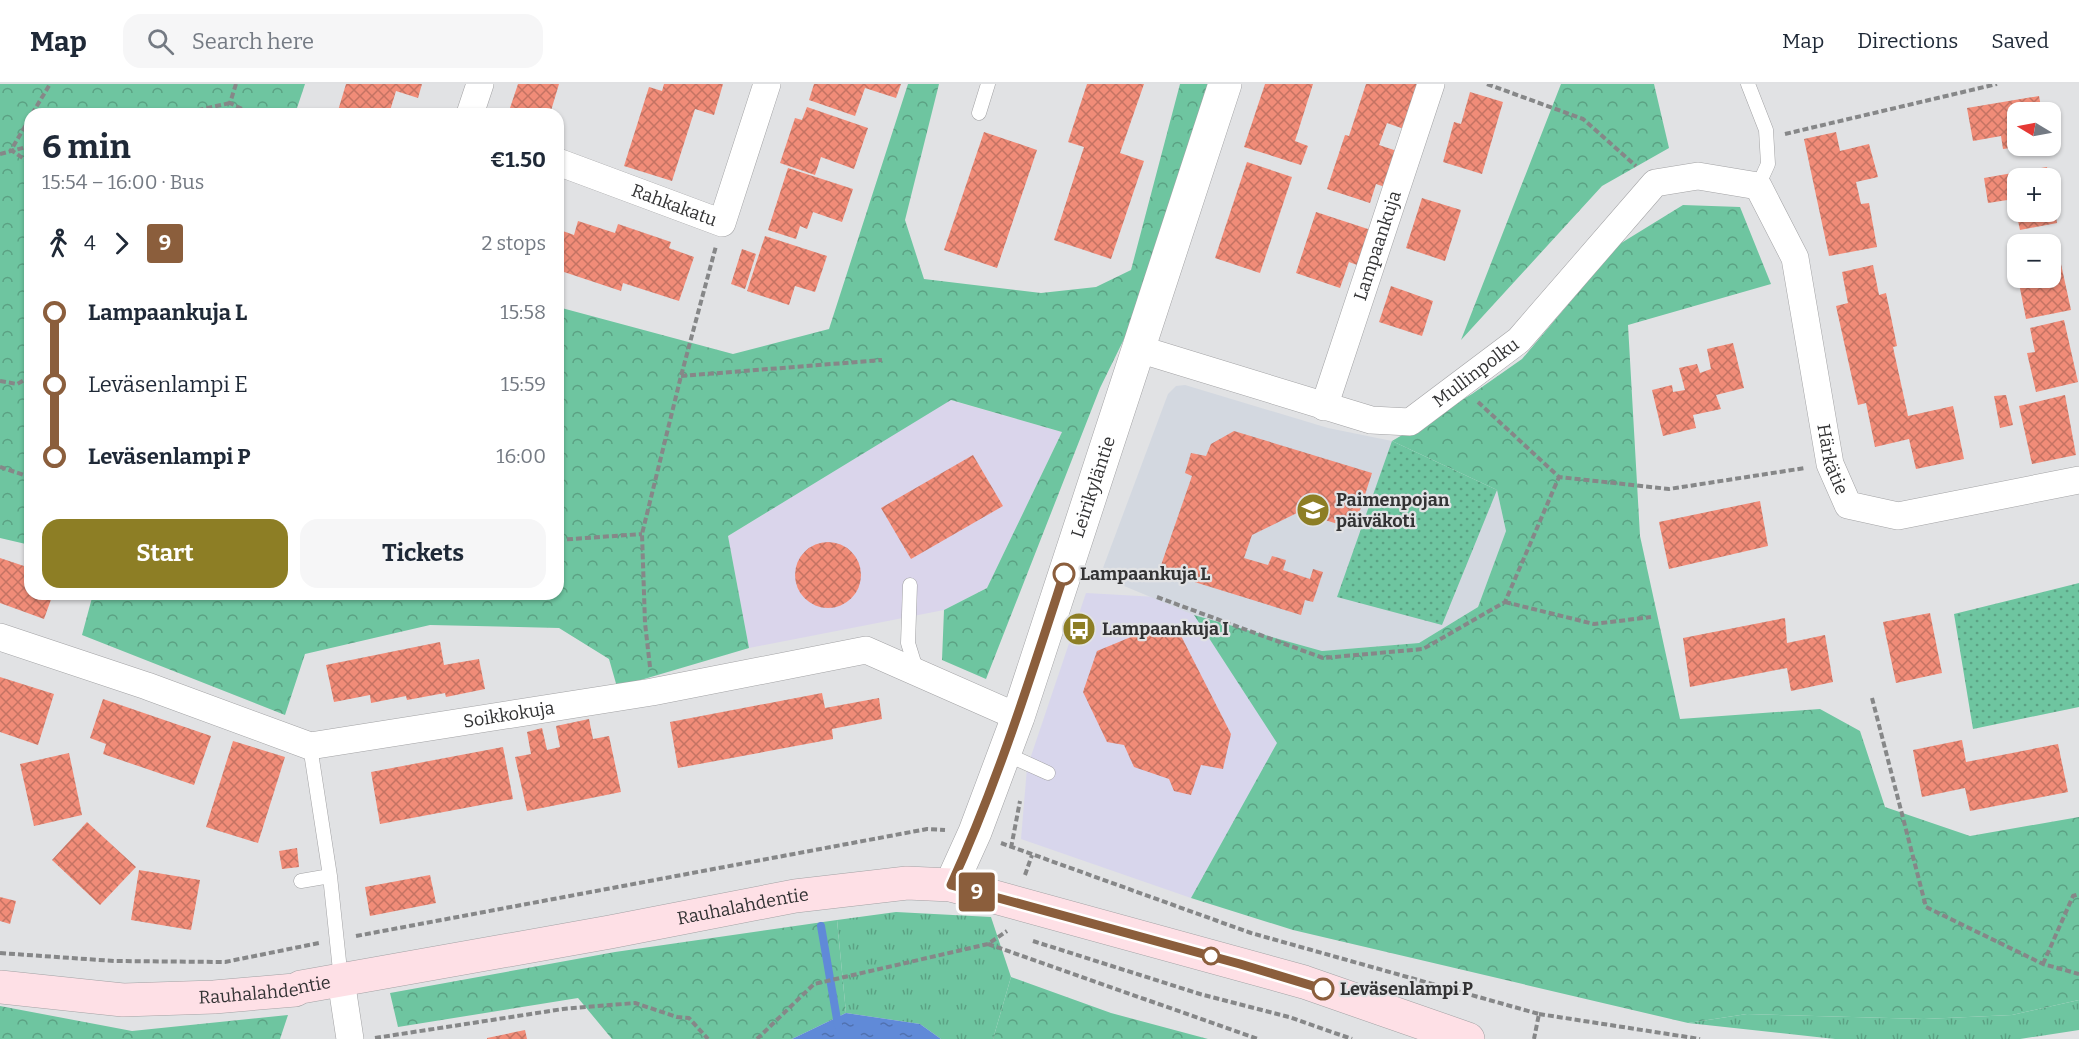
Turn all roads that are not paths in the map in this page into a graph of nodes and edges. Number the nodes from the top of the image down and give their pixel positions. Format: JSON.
{"nodes":[{"id":1,"x":480,"y":84,"type":"edge"},
{"id":2,"x":767,"y":84,"type":"edge"},
{"id":3,"x":988,"y":84,"type":"edge"},
{"id":4,"x":1225,"y":84,"type":"edge"},
{"id":5,"x":1431,"y":84,"type":"edge"},
{"id":6,"x":1748,"y":84,"type":"edge"},
{"id":7,"x":472,"y":108,"type":"edge"},
{"id":8,"x":979,"y":113,"type":"dead end"},
{"id":9,"x":564,"y":164,"type":"edge"},
{"id":10,"x":1758,"y":186,"type":"junction"},
{"id":11,"x":1139,"y":349,"type":"junction"},
{"id":12,"x":1324,"y":407,"type":"junction"},
{"id":13,"x":2079,"y":480,"type":"edge"},
{"id":14,"x":910,"y":585,"type":"dead end"},
{"id":15,"x":0,"y":637,"type":"edge"},
{"id":16,"x":917,"y":672,"type":"junction"},
{"id":17,"x":1018,"y":717,"type":"junction"},
{"id":18,"x":310,"y":746,"type":"junction"},
{"id":19,"x":1004,"y":753,"type":"junction"},
{"id":20,"x":1048,"y":773,"type":"dead end"},
{"id":21,"x":330,"y":876,"type":"junction"},
{"id":22,"x":302,"y":881,"type":"dead end"},
{"id":23,"x":951,"y":885,"type":"junction"},
{"id":24,"x":341,"y":980,"type":"junction"},
{"id":25,"x":0,"y":987,"type":"edge"},
{"id":26,"x":350,"y":1039,"type":"edge"},
{"id":27,"x":1468,"y":1039,"type":"edge"}],
"edges":[{"from":1,"to":7,"type":"street"},
{"from":2,"to":9,"type":"street","name":"Rahkakatu"},
{"from":3,"to":8,"type":"lane"},
{"from":4,"to":11,"type":"street","name":"Leirikyläntie"},
{"from":5,"to":12,"type":"street","name":"Lampaankuja"},
{"from":6,"to":10,"type":"lane"},
{"from":10,"to":12,"type":"street","name":"Mullinpolku"},
{"from":10,"to":13,"type":"street","name":"Härkätie"},
{"from":11,"to":12,"type":"street","name":"Mullinpolku"},
{"from":11,"to":17,"type":"street","name":"Leirikyläntie"},
{"from":14,"to":16,"type":"lane"},
{"from":15,"to":18,"type":"street","name":"Soikkokuja"},
{"from":16,"to":17,"type":"street","name":"Soikkokuja"},
{"from":16,"to":18,"type":"street","name":"Soikkokuja"},
{"from":17,"to":19,"type":"street","name":"Leirikyläntie"},
{"from":18,"to":21,"type":"lane"},
{"from":19,"to":20,"type":"lane"},
{"from":19,"to":23,"type":"street","name":"Leirikyläntie"},
{"from":21,"to":22,"type":"lane"},
{"from":21,"to":24,"type":"lane"},
{"from":23,"to":24,"type":"main road","name":"Rauhalahdentie"},
{"from":23,"to":27,"type":"main road","name":"Rauhalahdentie"},
{"from":24,"to":25,"type":"main road","name":"Rauhalahdentie"},
{"from":24,"to":26,"type":"street"}]}
